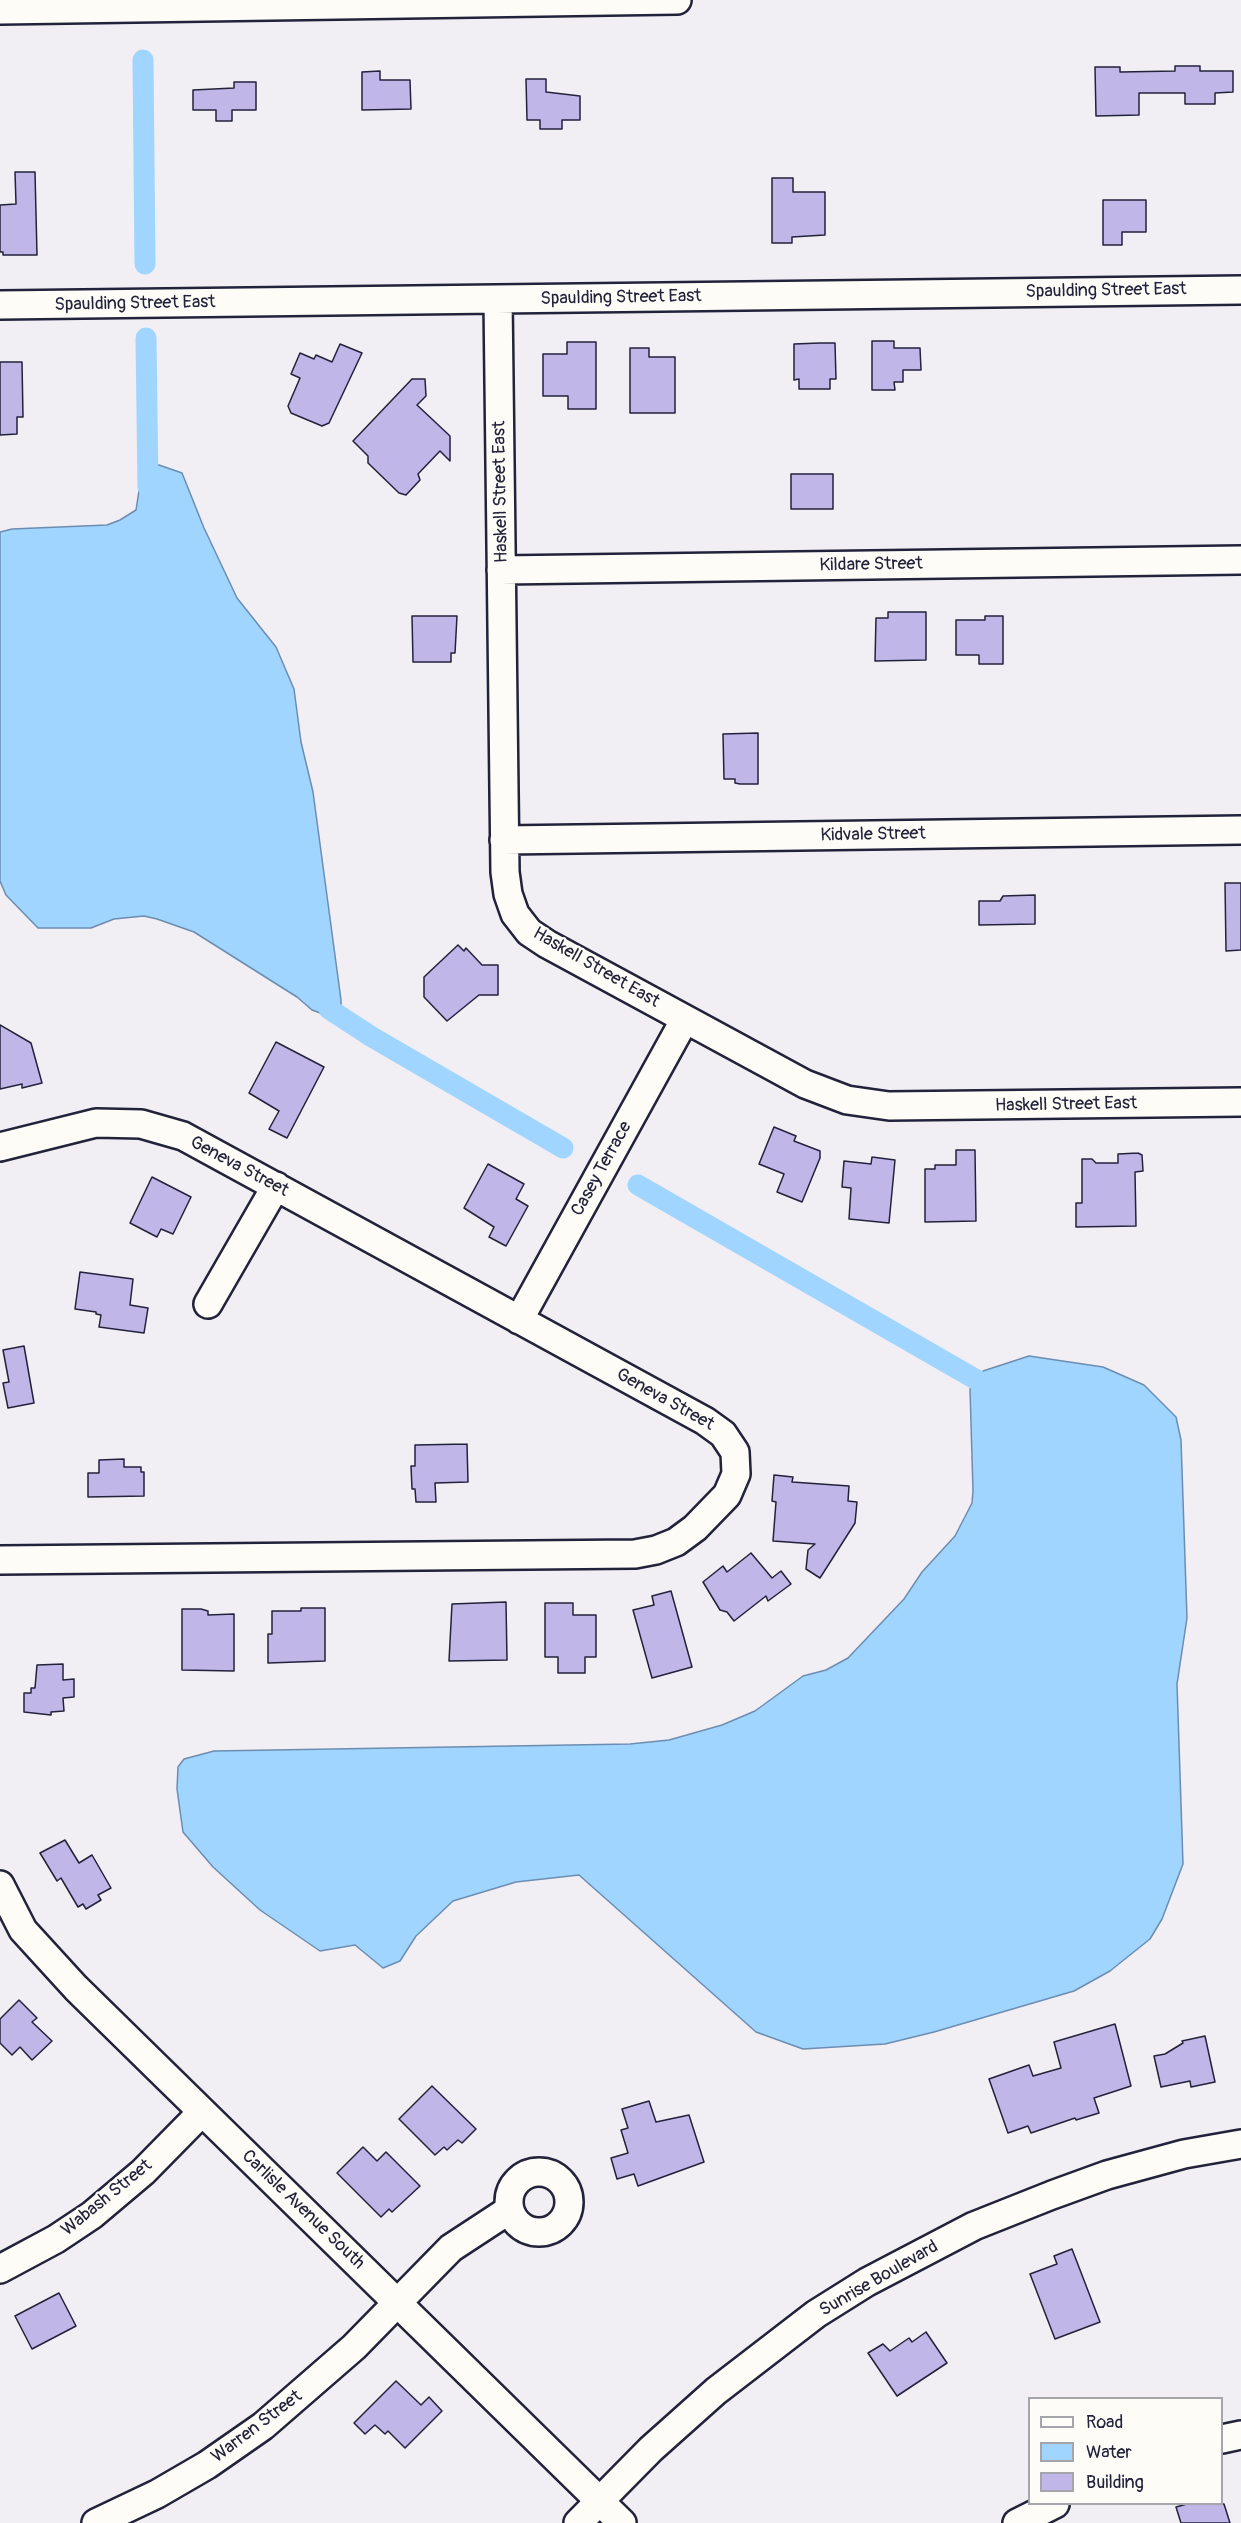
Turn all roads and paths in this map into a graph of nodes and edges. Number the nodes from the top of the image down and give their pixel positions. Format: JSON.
{"nodes":[{"id":1,"x":677,"y":0,"type":"edge"},
{"id":2,"x":0,"y":10,"type":"edge"},
{"id":3,"x":1241,"y":290,"type":"edge"},
{"id":4,"x":498,"y":299,"type":"junction"},
{"id":5,"x":0,"y":305,"type":"edge"},
{"id":6,"x":1241,"y":560,"type":"edge"},
{"id":7,"x":501,"y":570,"type":"junction"},
{"id":8,"x":1241,"y":830,"type":"edge"},
{"id":9,"x":504,"y":840,"type":"junction"},
{"id":10,"x":685,"y":1019,"type":"junction"},
{"id":11,"x":1241,"y":1102,"type":"edge"},
{"id":12,"x":0,"y":1147,"type":"edge"},
{"id":13,"x":276,"y":1186,"type":"junction"},
{"id":14,"x":208,"y":1304,"type":"dead end"},
{"id":15,"x":519,"y":1320,"type":"junction"},
{"id":16,"x":0,"y":1560,"type":"edge"},
{"id":17,"x":0,"y":1885,"type":"edge"},
{"id":18,"x":202,"y":2112,"type":"junction"},
{"id":19,"x":1241,"y":2144,"type":"edge"},
{"id":20,"x":509,"y":2210,"type":"dead end"},
{"id":21,"x":0,"y":2269,"type":"edge"},
{"id":22,"x":397,"y":2302,"type":"junction"},
{"id":23,"x":1241,"y":2435,"type":"edge"},
{"id":24,"x":1223,"y":2439,"type":"edge"},
{"id":25,"x":599,"y":2501,"type":"junction"},
{"id":26,"x":1053,"y":2505,"type":"edge"},
{"id":27,"x":96,"y":2523,"type":"edge"},
{"id":28,"x":578,"y":2523,"type":"edge"},
{"id":29,"x":622,"y":2523,"type":"edge"},
{"id":30,"x":1017,"y":2523,"type":"edge"}],
"edges":[{"from":1,"to":2,"type":"street"},
{"from":3,"to":4,"type":"street","name":"Spaulding Street East"},
{"from":4,"to":5,"type":"street","name":"Spaulding Street East"},
{"from":4,"to":7,"type":"street","name":"Haskell Street East"},
{"from":6,"to":7,"type":"street","name":"Kildare Street"},
{"from":7,"to":9,"type":"street","name":"Haskell Street East"},
{"from":8,"to":9,"type":"street","name":"Kidvale Street"},
{"from":9,"to":10,"type":"street","name":"Haskell Street East"},
{"from":10,"to":11,"type":"street","name":"Haskell Street East"},
{"from":10,"to":15,"type":"street","name":"Casey Terrace"},
{"from":12,"to":13,"type":"street","name":"Geneva Street"},
{"from":13,"to":14,"type":"street"},
{"from":13,"to":15,"type":"street","name":"Geneva Street"},
{"from":15,"to":16,"type":"street","name":"Geneva Street"},
{"from":17,"to":18,"type":"street","name":"Carlisle Avenue South"},
{"from":18,"to":21,"type":"street","name":"Wabash Street"},
{"from":18,"to":22,"type":"street","name":"Carlisle Avenue South"},
{"from":19,"to":25,"type":"street","name":"Sunrise Boulevard"},
{"from":20,"to":22,"type":"street","name":"Warren Street"},
{"from":22,"to":25,"type":"street","name":"Carlisle Avenue South"},
{"from":22,"to":27,"type":"street","name":"Warren Street"},
{"from":23,"to":24,"type":"street"},
{"from":25,"to":28,"type":"street","name":"Sunrise Boulevard"},
{"from":25,"to":29,"type":"street","name":"Carlisle Avenue South"},
{"from":26,"to":30,"type":"street"}]}
